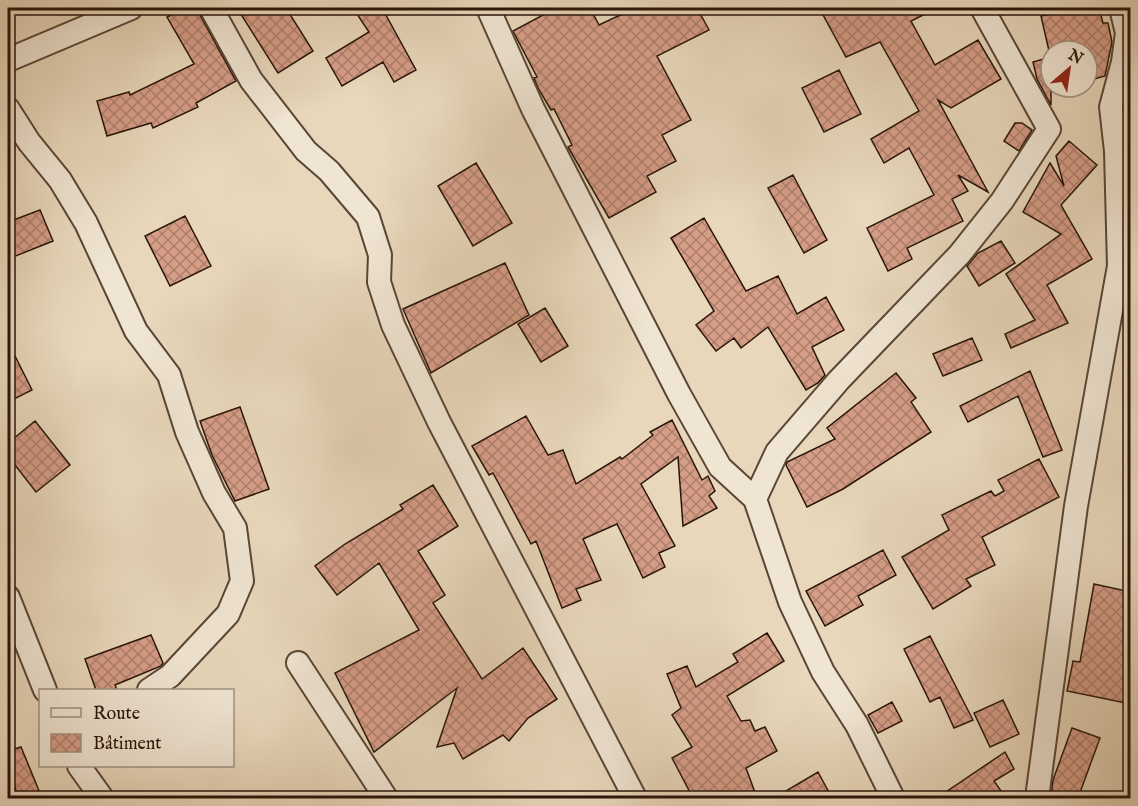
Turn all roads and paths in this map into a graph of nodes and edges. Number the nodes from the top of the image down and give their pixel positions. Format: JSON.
{"nodes":[{"id":1,"x":131,"y":8,"type":"edge"},
{"id":2,"x":211,"y":8,"type":"edge"},
{"id":3,"x":488,"y":8,"type":"edge"},
{"id":4,"x":982,"y":8,"type":"edge"},
{"id":5,"x":1120,"y":8,"type":"edge"},
{"id":6,"x":8,"y":60,"type":"edge"},
{"id":7,"x":8,"y":109,"type":"edge"},
{"id":8,"x":755,"y":499,"type":"junction"},
{"id":9,"x":8,"y":597,"type":"edge"},
{"id":10,"x":298,"y":663,"type":"dead end"},
{"id":11,"x":45,"y":689,"type":"edge"},
{"id":12,"x":150,"y":689,"type":"edge"},
{"id":13,"x":80,"y":767,"type":"edge"},
{"id":14,"x":102,"y":798,"type":"edge"},
{"id":15,"x":387,"y":798,"type":"edge"},
{"id":16,"x":635,"y":798,"type":"edge"},
{"id":17,"x":893,"y":798,"type":"edge"},
{"id":18,"x":1037,"y":798,"type":"edge"}],
"edges":[{"from":1,"to":6,"type":"street"},
{"from":2,"to":16,"type":"street"},
{"from":3,"to":8,"type":"street"},
{"from":4,"to":8,"type":"street"},
{"from":5,"to":18,"type":"street"},
{"from":7,"to":12,"type":"street"},
{"from":8,"to":17,"type":"street"},
{"from":9,"to":11,"type":"street"},
{"from":10,"to":15,"type":"street"},
{"from":13,"to":14,"type":"street"}]}
